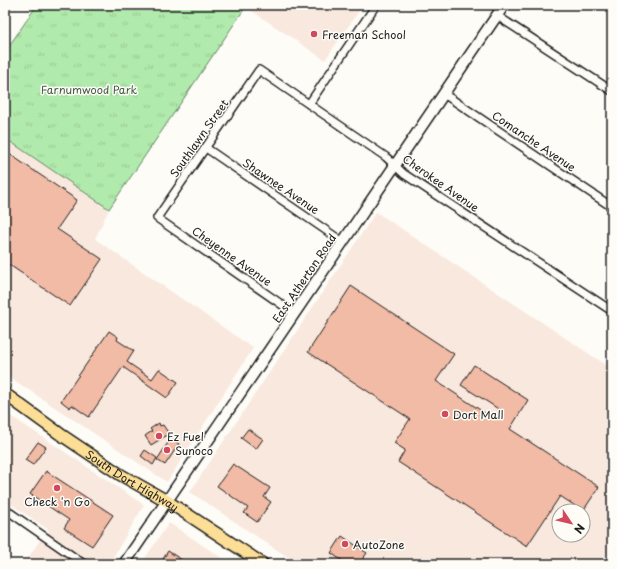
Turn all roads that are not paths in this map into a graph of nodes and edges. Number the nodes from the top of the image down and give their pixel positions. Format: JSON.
{"nodes":[{"id":1,"x":376,"y":5,"type":"edge"},
{"id":2,"x":504,"y":5,"type":"edge"},
{"id":3,"x":496,"y":15,"type":"junction"},
{"id":4,"x":259,"y":70,"type":"joint"},
{"id":5,"x":612,"y":91,"type":"edge"},
{"id":6,"x":444,"y":94,"type":"junction"},
{"id":7,"x":309,"y":104,"type":"junction"},
{"id":8,"x":206,"y":148,"type":"junction"},
{"id":9,"x":394,"y":165,"type":"junction"},
{"id":10,"x":612,"y":207,"type":"edge"},
{"id":11,"x":157,"y":218,"type":"joint"},
{"id":12,"x":343,"y":242,"type":"junction"},
{"id":13,"x":612,"y":311,"type":"edge"},
{"id":14,"x":294,"y":313,"type":"junction"},
{"id":15,"x":5,"y":394,"type":"edge"},
{"id":16,"x":166,"y":501,"type":"junction"},
{"id":17,"x":5,"y":509,"type":"edge"},
{"id":18,"x":84,"y":564,"type":"edge"},
{"id":19,"x":124,"y":564,"type":"edge"},
{"id":20,"x":263,"y":564,"type":"edge"}],
"edges":[{"from":1,"to":7,"type":"street"},
{"from":2,"to":3,"type":"street","name":"East Atherton Road"},
{"from":3,"to":5,"type":"street"},
{"from":3,"to":6,"type":"street","name":"East Atherton Road"},
{"from":4,"to":7,"type":"street","name":"Cherokee Avenue"},
{"from":4,"to":8,"type":"street","name":"Southlawn Street"},
{"from":6,"to":9,"type":"street","name":"East Atherton Road"},
{"from":6,"to":10,"type":"street","name":"Comanche Avenue"},
{"from":7,"to":9,"type":"street","name":"Cherokee Avenue"},
{"from":8,"to":11,"type":"street","name":"Southlawn Street"},
{"from":8,"to":12,"type":"street","name":"Shawnee Avenue"},
{"from":9,"to":12,"type":"street","name":"East Atherton Road"},
{"from":9,"to":13,"type":"street","name":"Cherokee Avenue"},
{"from":11,"to":14,"type":"street","name":"Cheyenne Avenue"},
{"from":12,"to":14,"type":"street","name":"East Atherton Road"},
{"from":14,"to":16,"type":"street","name":"East Atherton Road"},
{"from":15,"to":16,"type":"main road","name":"South Dort Highway"},
{"from":16,"to":19,"type":"street","name":"East Atherton Road"},
{"from":16,"to":20,"type":"main road","name":"South Dort Highway"},
{"from":17,"to":18,"type":"street"}]}
